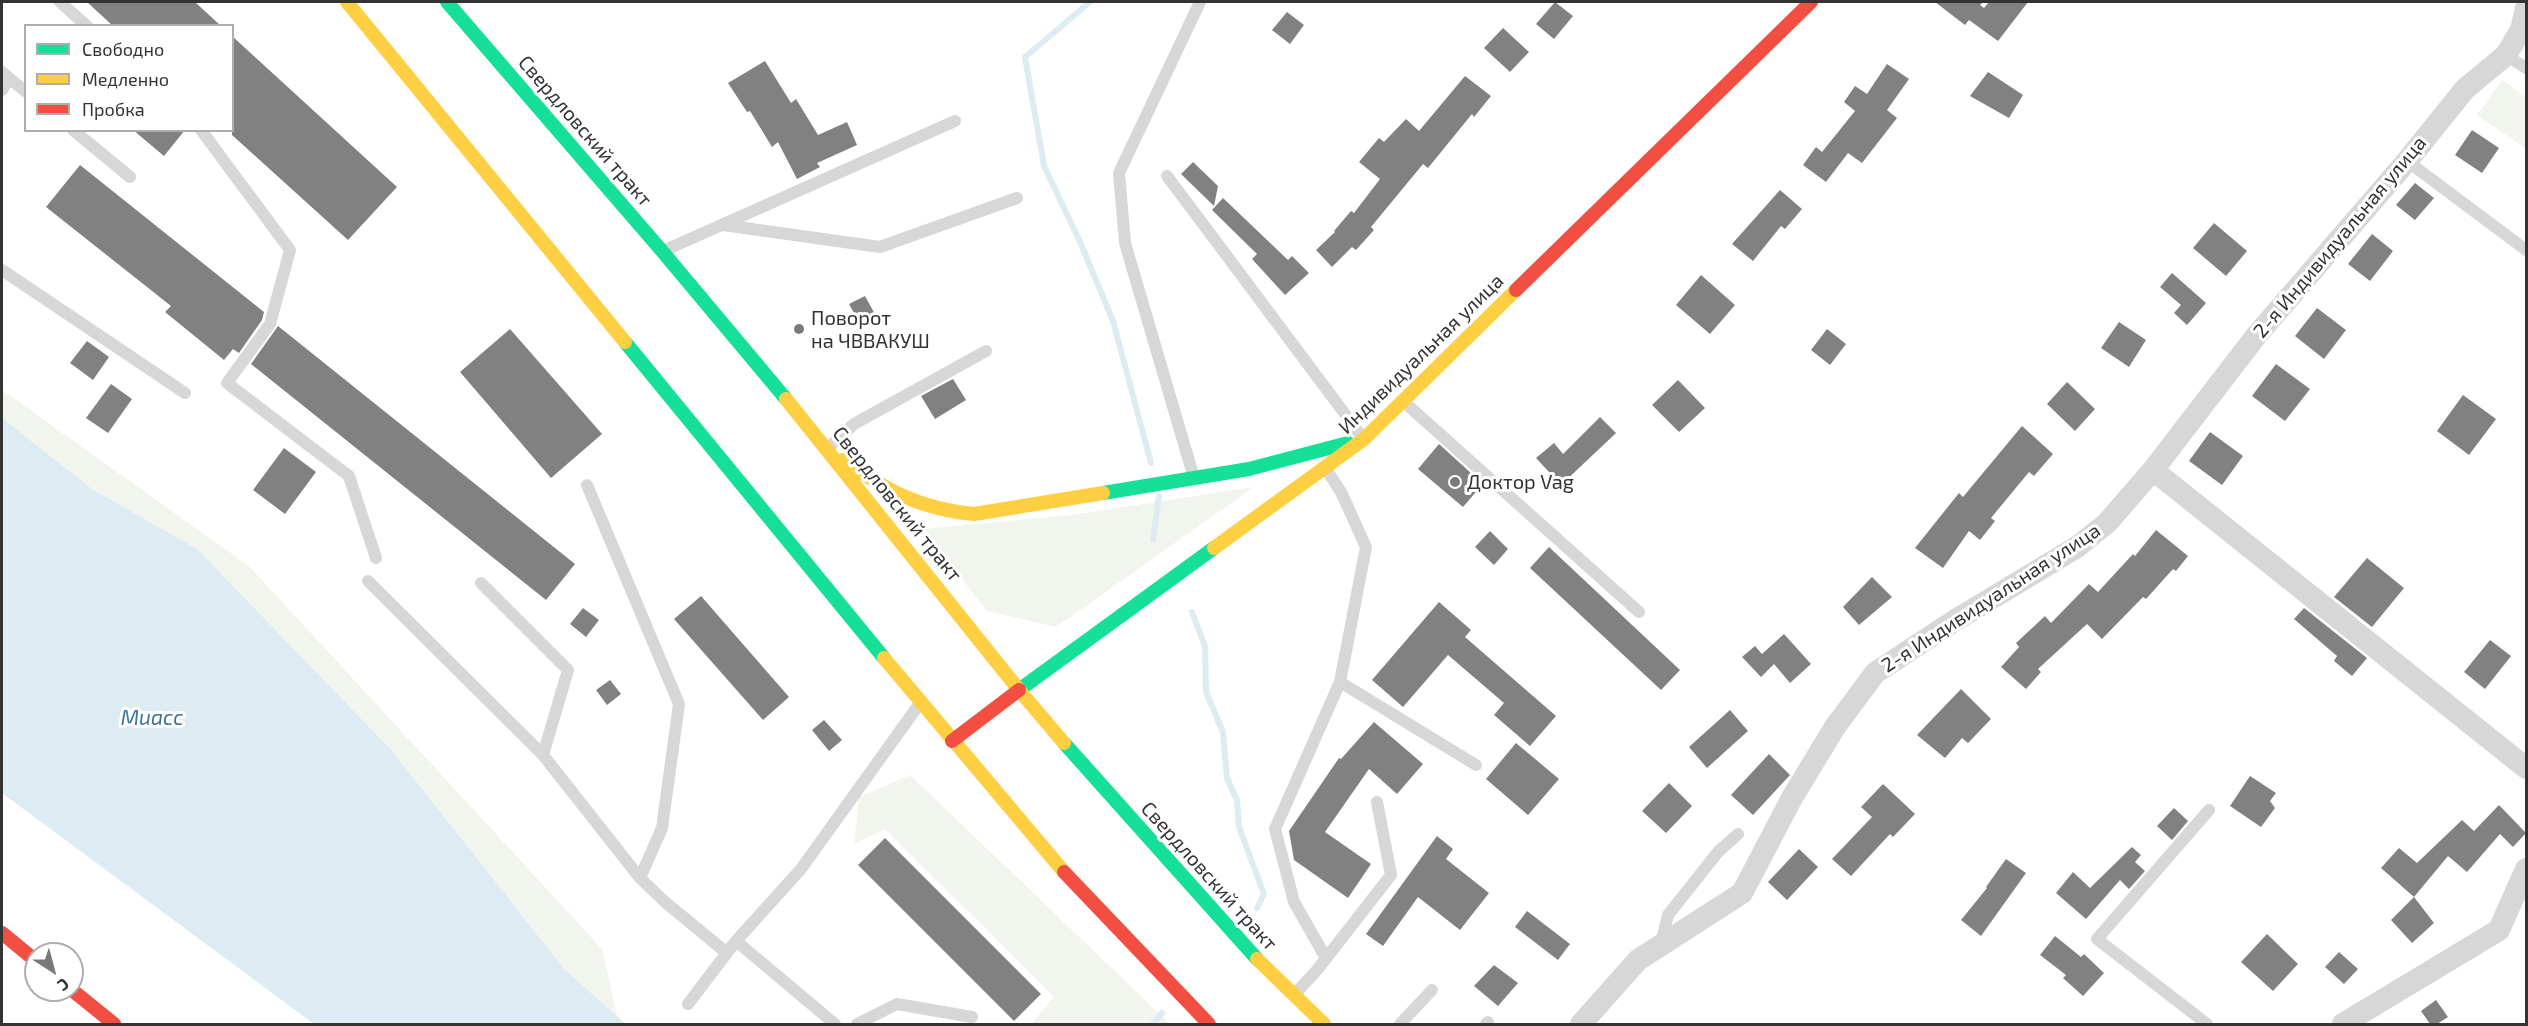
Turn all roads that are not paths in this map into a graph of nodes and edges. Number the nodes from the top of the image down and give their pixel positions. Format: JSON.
{"nodes":[{"id":1,"x":60,"y":2,"type":"edge"},
{"id":2,"x":346,"y":2,"type":"edge"},
{"id":3,"x":450,"y":2,"type":"edge"},
{"id":4,"x":1200,"y":2,"type":"edge"},
{"id":5,"x":1811,"y":2,"type":"edge"},
{"id":6,"x":2526,"y":8,"type":"edge"},
{"id":7,"x":85,"y":24,"type":"edge"},
{"id":8,"x":2506,"y":55,"type":"junction"},
{"id":9,"x":2526,"y":68,"type":"edge"},
{"id":10,"x":5,"y":75,"type":"edge"},
{"id":11,"x":2,"y":90,"type":"edge"},
{"id":12,"x":24,"y":90,"type":"edge"},
{"id":13,"x":955,"y":121,"type":"dead end"},
{"id":14,"x":75,"y":132,"type":"edge"},
{"id":15,"x":202,"y":132,"type":"edge"},
{"id":16,"x":2407,"y":161,"type":"junction"},
{"id":17,"x":1167,"y":176,"type":"dead end"},
{"id":18,"x":130,"y":177,"type":"dead end"},
{"id":19,"x":1017,"y":198,"type":"dead end"},
{"id":20,"x":721,"y":225,"type":"junction"},
{"id":21,"x":2526,"y":250,"type":"edge"},
{"id":22,"x":663,"y":251,"type":"junction"},
{"id":23,"x":2,"y":270,"type":"edge"},
{"id":24,"x":986,"y":351,"type":"dead end"},
{"id":25,"x":185,"y":393,"type":"dead end"},
{"id":26,"x":1403,"y":401,"type":"junction"},
{"id":27,"x":1364,"y":439,"type":"junction"},
{"id":28,"x":828,"y":449,"type":"junction"},
{"id":29,"x":1325,"y":468,"type":"junction"},
{"id":30,"x":2153,"y":470,"type":"junction"},
{"id":31,"x":1194,"y":479,"type":"junction"},
{"id":32,"x":587,"y":485,"type":"dead end"},
{"id":33,"x":376,"y":558,"type":"dead end"},
{"id":34,"x":368,"y":581,"type":"dead end"},
{"id":35,"x":481,"y":584,"type":"dead end"},
{"id":36,"x":1638,"y":612,"type":"dead end"},
{"id":37,"x":1340,"y":682,"type":"junction"},
{"id":38,"x":1019,"y":690,"type":"junction"},
{"id":39,"x":920,"y":702,"type":"junction"},
{"id":40,"x":952,"y":741,"type":"junction"},
{"id":41,"x":543,"y":755,"type":"junction"},
{"id":42,"x":1476,"y":765,"type":"dead end"},
{"id":43,"x":2526,"y":768,"type":"edge"},
{"id":44,"x":1377,"y":802,"type":"dead end"},
{"id":45,"x":2209,"y":810,"type":"dead end"},
{"id":46,"x":1738,"y":834,"type":"dead end"},
{"id":47,"x":2526,"y":869,"type":"edge"},
{"id":48,"x":640,"y":878,"type":"junction"},
{"id":49,"x":2,"y":933,"type":"edge"},
{"id":50,"x":736,"y":941,"type":"junction"},
{"id":51,"x":1661,"y":945,"type":"junction"},
{"id":52,"x":24,"y":951,"type":"edge"},
{"id":53,"x":727,"y":953,"type":"junction"},
{"id":54,"x":1326,"y":958,"type":"junction"},
{"id":55,"x":1432,"y":990,"type":"dead end"},
{"id":56,"x":1294,"y":995,"type":"junction"},
{"id":57,"x":84,"y":1000,"type":"edge"},
{"id":58,"x":688,"y":1005,"type":"dead end"},
{"id":59,"x":972,"y":1017,"type":"dead end"},
{"id":60,"x":114,"y":1024,"type":"edge"},
{"id":61,"x":835,"y":1024,"type":"edge"},
{"id":62,"x":857,"y":1024,"type":"edge"},
{"id":63,"x":1209,"y":1024,"type":"edge"},
{"id":64,"x":1324,"y":1024,"type":"edge"},
{"id":65,"x":1400,"y":1024,"type":"edge"},
{"id":66,"x":1581,"y":1024,"type":"edge"},
{"id":67,"x":2208,"y":1024,"type":"edge"},
{"id":68,"x":2343,"y":1024,"type":"edge"}],
"edges":[{"from":1,"to":7,"type":"lane"},
{"from":2,"to":39,"type":"main road"},
{"from":3,"to":22,"type":"main road","name":"Свердловский тракт"},
{"from":4,"to":31,"type":"lane"},
{"from":5,"to":26,"type":"main road","name":"Индивидуальная улица"},
{"from":6,"to":8,"type":"street","name":"2-я Индивидуальная улица"},
{"from":8,"to":9,"type":"lane"},
{"from":8,"to":16,"type":"street","name":"2-я Индивидуальная улица"},
{"from":10,"to":11,"type":"lane"},
{"from":10,"to":12,"type":"lane"},
{"from":13,"to":20,"type":"lane"},
{"from":14,"to":18,"type":"lane"},
{"from":15,"to":33,"type":"lane"},
{"from":16,"to":21,"type":"lane"},
{"from":16,"to":30,"type":"street","name":"2-я Индивидуальная улица"},
{"from":17,"to":27,"type":"lane"},
{"from":19,"to":20,"type":"lane"},
{"from":20,"to":22,"type":"lane"},
{"from":22,"to":28,"type":"main road","name":"Свердловский тракт"},
{"from":23,"to":25,"type":"lane"},
{"from":24,"to":28,"type":"lane"},
{"from":26,"to":27,"type":"main road","name":"Индивидуальная улица"},
{"from":26,"to":36,"type":"lane"},
{"from":27,"to":29,"type":"main road","name":"Индивидуальная улица"},
{"from":27,"to":31,"type":"main road"},
{"from":28,"to":31,"type":"main road"},
{"from":28,"to":38,"type":"main road","name":"Свердловский тракт"},
{"from":29,"to":37,"type":"lane"},
{"from":29,"to":38,"type":"main road","name":"Индивидуальная улица"},
{"from":30,"to":43,"type":"street"},
{"from":30,"to":51,"type":"street","name":"2-я Индивидуальная улица"},
{"from":32,"to":48,"type":"lane"},
{"from":34,"to":41,"type":"lane"},
{"from":35,"to":41,"type":"lane"},
{"from":37,"to":42,"type":"lane"},
{"from":37,"to":54,"type":"lane"},
{"from":38,"to":40,"type":"main road","name":"Индивидуальная улица"},
{"from":38,"to":56,"type":"main road","name":"Свердловский тракт"},
{"from":39,"to":40,"type":"main road"},
{"from":39,"to":50,"type":"lane"},
{"from":40,"to":63,"type":"main road"},
{"from":41,"to":48,"type":"lane"},
{"from":44,"to":54,"type":"lane"},
{"from":45,"to":67,"type":"lane"},
{"from":46,"to":51,"type":"lane"},
{"from":47,"to":68,"type":"street"},
{"from":48,"to":53,"type":"lane"},
{"from":49,"to":52,"type":"main road"},
{"from":50,"to":53,"type":"lane"},
{"from":50,"to":61,"type":"lane"},
{"from":51,"to":66,"type":"street","name":"2-я Индивидуальная улица"},
{"from":53,"to":58,"type":"lane"},
{"from":54,"to":56,"type":"lane"},
{"from":55,"to":65,"type":"lane"},
{"from":56,"to":64,"type":"main road","name":"Свердловский тракт"},
{"from":57,"to":60,"type":"main road"},
{"from":59,"to":62,"type":"lane"}]}
